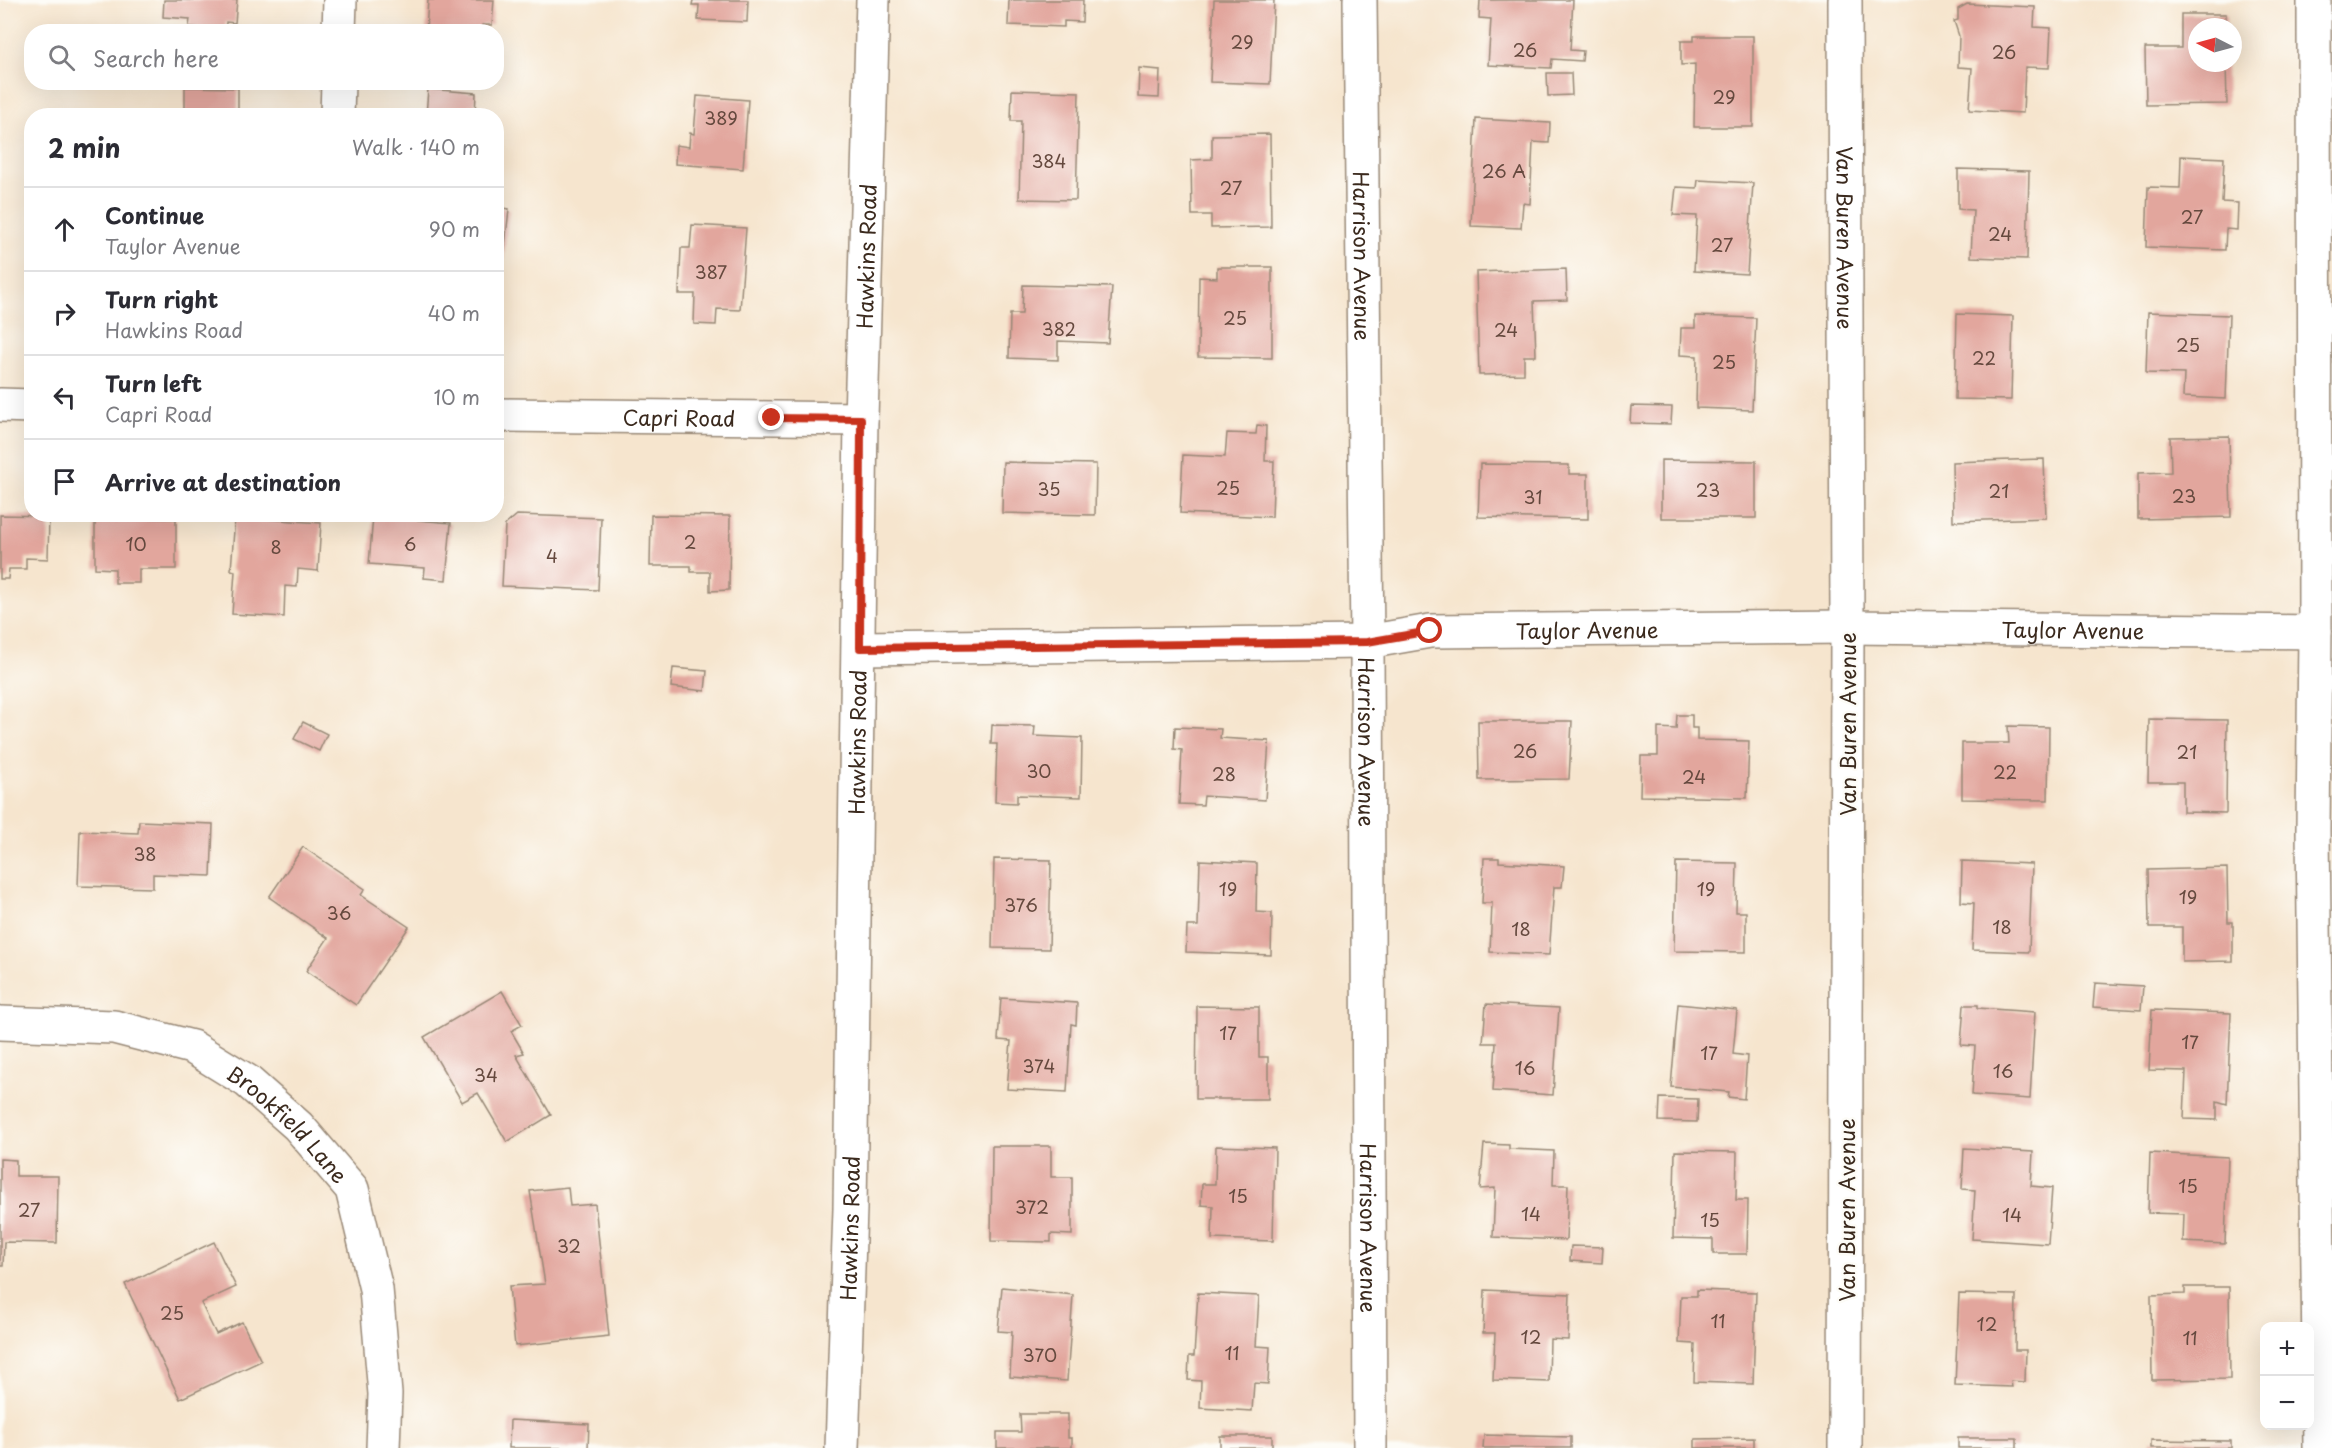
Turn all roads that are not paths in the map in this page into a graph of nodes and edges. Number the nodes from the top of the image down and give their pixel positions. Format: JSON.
{"nodes":[{"id":1,"x":340,"y":0,"type":"edge"},
{"id":2,"x":873,"y":0,"type":"edge"},
{"id":3,"x":1360,"y":0,"type":"edge"},
{"id":4,"x":1845,"y":0,"type":"edge"},
{"id":5,"x":2314,"y":0,"type":"edge"},
{"id":6,"x":339,"y":24,"type":"edge"},
{"id":7,"x":338,"y":90,"type":"edge"},
{"id":8,"x":337,"y":108,"type":"edge"},
{"id":9,"x":0,"y":405,"type":"edge"},
{"id":10,"x":24,"y":406,"type":"edge"},
{"id":11,"x":504,"y":415,"type":"edge"},
{"id":12,"x":861,"y":419,"type":"junction"},
{"id":13,"x":1847,"y":627,"type":"junction"},
{"id":14,"x":2315,"y":632,"type":"junction"},
{"id":15,"x":1367,"y":642,"type":"junction"},
{"id":16,"x":860,"y":648,"type":"junction"},
{"id":17,"x":2322,"y":830,"type":"edge"},
{"id":18,"x":0,"y":1023,"type":"edge"},
{"id":19,"x":382,"y":1448,"type":"edge"},
{"id":20,"x":842,"y":1448,"type":"edge"},
{"id":21,"x":1370,"y":1448,"type":"edge"},
{"id":22,"x":1845,"y":1448,"type":"edge"},
{"id":23,"x":2320,"y":1448,"type":"edge"}],
"edges":[{"from":1,"to":6,"type":"street"},
{"from":2,"to":12,"type":"street","name":"Hawkins Road"},
{"from":3,"to":15,"type":"street","name":"Harrison Avenue"},
{"from":4,"to":13,"type":"street","name":"Van Buren Avenue"},
{"from":5,"to":14,"type":"street"},
{"from":7,"to":8,"type":"street"},
{"from":9,"to":10,"type":"street"},
{"from":11,"to":12,"type":"street","name":"Capri Road"},
{"from":12,"to":16,"type":"street","name":"Hawkins Road"},
{"from":13,"to":14,"type":"street","name":"Taylor Avenue"},
{"from":13,"to":15,"type":"street","name":"Taylor Avenue"},
{"from":13,"to":22,"type":"street","name":"Van Buren Avenue"},
{"from":14,"to":17,"type":"street"},
{"from":15,"to":16,"type":"street","name":"Taylor Avenue"},
{"from":15,"to":21,"type":"street","name":"Harrison Avenue"},
{"from":16,"to":20,"type":"street","name":"Hawkins Road"},
{"from":17,"to":23,"type":"street"},
{"from":18,"to":19,"type":"street","name":"Brookfield Lane"}]}
